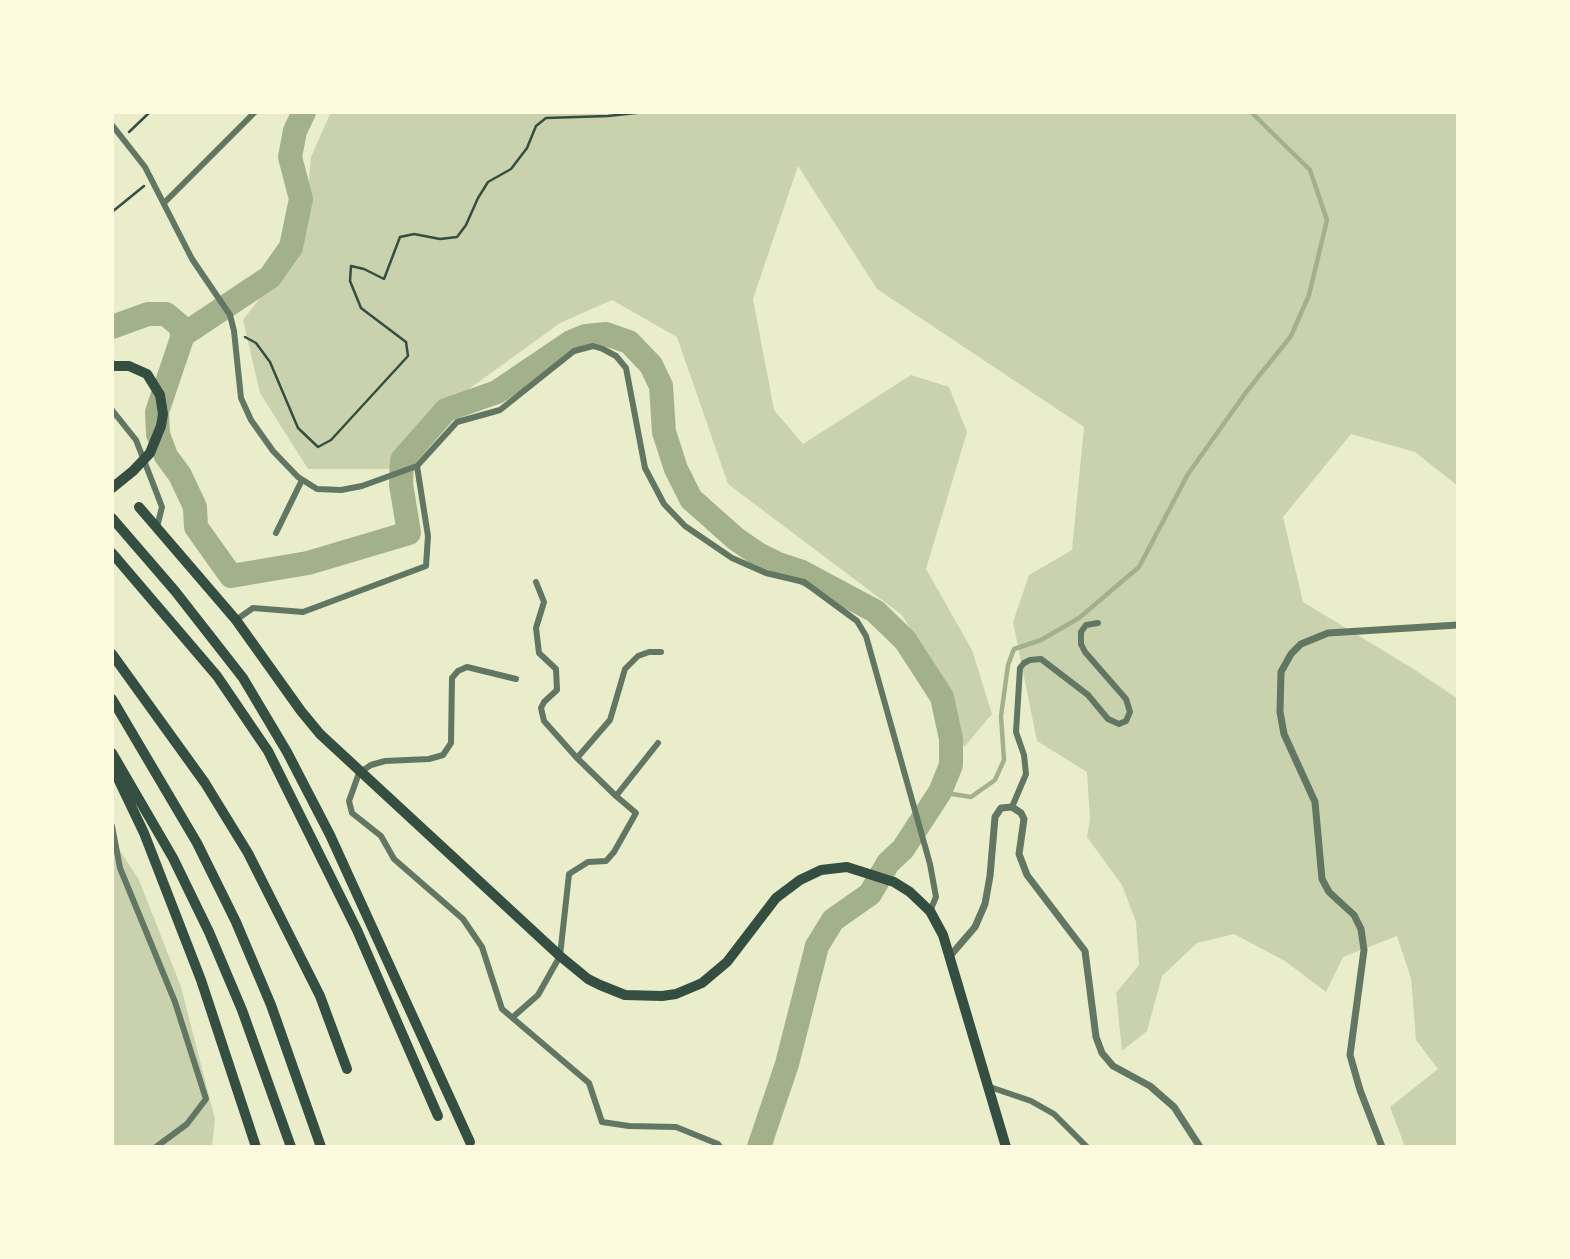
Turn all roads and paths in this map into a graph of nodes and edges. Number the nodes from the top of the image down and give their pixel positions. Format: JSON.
{"nodes":[{"id":1,"x":150,"y":112,"type":"edge"},
{"id":2,"x":255,"y":112,"type":"edge"},
{"id":3,"x":645,"y":112,"type":"edge"},
{"id":4,"x":112,"y":125,"type":"edge"},
{"id":5,"x":129,"y":132,"type":"dead end"},
{"id":6,"x":152,"y":180,"type":"junction"},
{"id":7,"x":164,"y":202,"type":"junction"},
{"id":8,"x":112,"y":212,"type":"edge"},
{"id":9,"x":234,"y":331,"type":"junction"},
{"id":10,"x":112,"y":366,"type":"edge"},
{"id":11,"x":112,"y":410,"type":"edge"},
{"id":12,"x":417,"y":467,"type":"junction"},
{"id":13,"x":302,"y":480,"type":"junction"},
{"id":14,"x":112,"y":488,"type":"edge"},
{"id":15,"x":139,"y":507,"type":"dead end"},
{"id":16,"x":112,"y":518,"type":"edge"},
{"id":17,"x":157,"y":527,"type":"junction"},
{"id":18,"x":276,"y":533,"type":"dead end"},
{"id":19,"x":112,"y":553,"type":"edge"},
{"id":20,"x":536,"y":582,"type":"dead end"},
{"id":21,"x":236,"y":620,"type":"junction"},
{"id":22,"x":1098,"y":623,"type":"dead end"},
{"id":23,"x":1458,"y":625,"type":"edge"},
{"id":24,"x":660,"y":652,"type":"dead end"},
{"id":25,"x":112,"y":654,"type":"edge"},
{"id":26,"x":516,"y":679,"type":"dead end"},
{"id":27,"x":112,"y":699,"type":"edge"},
{"id":28,"x":658,"y":743,"type":"dead end"},
{"id":29,"x":112,"y":753,"type":"edge"},
{"id":30,"x":577,"y":758,"type":"junction"},
{"id":31,"x":112,"y":766,"type":"edge"},
{"id":32,"x":359,"y":773,"type":"junction"},
{"id":33,"x":616,"y":796,"type":"junction"},
{"id":34,"x":1012,"y":807,"type":"junction"},
{"id":35,"x":112,"y":826,"type":"edge"},
{"id":36,"x":930,"y":911,"type":"junction"},
{"id":37,"x":560,"y":956,"type":"junction"},
{"id":38,"x":950,"y":956,"type":"junction"},
{"id":39,"x":513,"y":1017,"type":"junction"},
{"id":40,"x":347,"y":1069,"type":"dead end"},
{"id":41,"x":987,"y":1086,"type":"junction"},
{"id":42,"x":438,"y":1116,"type":"dead end"},
{"id":43,"x":470,"y":1142,"type":"dead end"},
{"id":44,"x":156,"y":1147,"type":"edge"},
{"id":45,"x":256,"y":1147,"type":"edge"},
{"id":46,"x":291,"y":1147,"type":"edge"},
{"id":47,"x":321,"y":1147,"type":"edge"},
{"id":48,"x":719,"y":1147,"type":"edge"},
{"id":49,"x":1006,"y":1147,"type":"edge"},
{"id":50,"x":1087,"y":1147,"type":"edge"},
{"id":51,"x":1200,"y":1147,"type":"edge"},
{"id":52,"x":1382,"y":1147,"type":"edge"}],
"edges":[{"from":1,"to":5,"type":"path"},
{"from":2,"to":7,"type":"street"},
{"from":3,"to":9,"type":"path"},
{"from":4,"to":6,"type":"street"},
{"from":6,"to":7,"type":"street"},
{"from":6,"to":8,"type":"path"},
{"from":7,"to":9,"type":"street"},
{"from":9,"to":13,"type":"street"},
{"from":10,"to":14,"type":"highway"},
{"from":11,"to":17,"type":"street"},
{"from":12,"to":13,"type":"street"},
{"from":12,"to":21,"type":"street"},
{"from":12,"to":36,"type":"street"},
{"from":13,"to":18,"type":"street"},
{"from":15,"to":17,"type":"highway"},
{"from":16,"to":43,"type":"highway"},
{"from":17,"to":21,"type":"highway"},
{"from":19,"to":42,"type":"highway"},
{"from":20,"to":30,"type":"street"},
{"from":21,"to":32,"type":"highway"},
{"from":22,"to":34,"type":"street"},
{"from":23,"to":52,"type":"street"},
{"from":24,"to":30,"type":"street"},
{"from":25,"to":40,"type":"highway"},
{"from":26,"to":32,"type":"street"},
{"from":27,"to":47,"type":"highway"},
{"from":28,"to":33,"type":"street"},
{"from":29,"to":46,"type":"highway"},
{"from":30,"to":33,"type":"street"},
{"from":31,"to":45,"type":"highway"},
{"from":32,"to":37,"type":"highway"},
{"from":32,"to":39,"type":"street"},
{"from":33,"to":37,"type":"street"},
{"from":34,"to":38,"type":"street"},
{"from":34,"to":51,"type":"street"},
{"from":35,"to":44,"type":"street"},
{"from":36,"to":37,"type":"highway"},
{"from":36,"to":38,"type":"highway"},
{"from":37,"to":39,"type":"street"},
{"from":38,"to":41,"type":"highway"},
{"from":39,"to":48,"type":"street"},
{"from":41,"to":49,"type":"highway"},
{"from":41,"to":50,"type":"street"}]}
